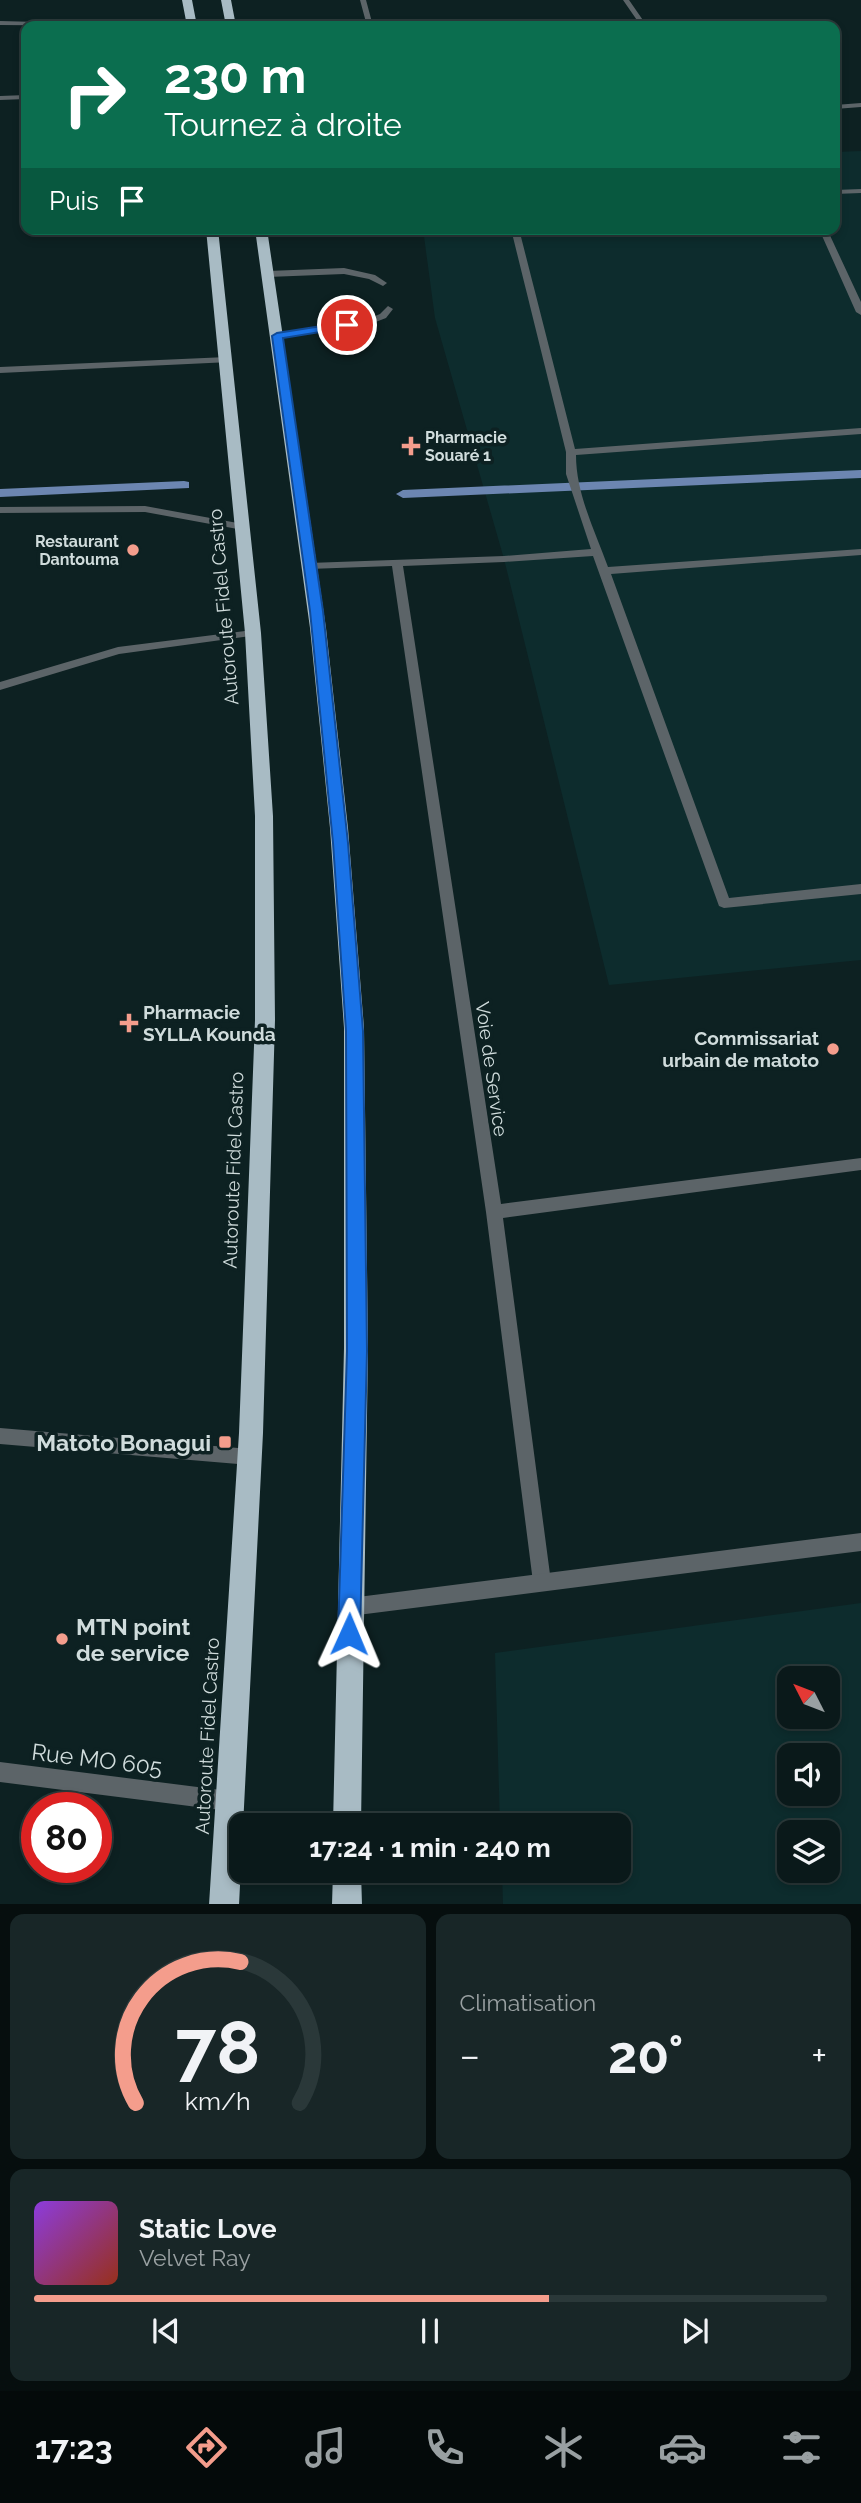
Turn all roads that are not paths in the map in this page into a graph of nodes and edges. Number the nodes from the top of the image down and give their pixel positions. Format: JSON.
{"nodes":[{"id":1,"x":187,"y":0,"type":"edge"},
{"id":2,"x":226,"y":0,"type":"edge"},
{"id":3,"x":363,"y":0,"type":"edge"},
{"id":4,"x":626,"y":0,"type":"edge"},
{"id":5,"x":191,"y":21,"type":"edge"},
{"id":6,"x":230,"y":21,"type":"edge"},
{"id":7,"x":369,"y":21,"type":"edge"},
{"id":8,"x":641,"y":21,"type":"edge"},
{"id":9,"x":0,"y":23,"type":"edge"},
{"id":10,"x":21,"y":24,"type":"edge"},
{"id":11,"x":21,"y":97,"type":"edge"},
{"id":12,"x":0,"y":98,"type":"edge"},
{"id":13,"x":861,"y":105,"type":"edge"},
{"id":14,"x":840,"y":107,"type":"edge"},
{"id":15,"x":861,"y":191,"type":"edge"},
{"id":16,"x":840,"y":192,"type":"edge"},
{"id":17,"x":213,"y":235,"type":"edge"},
{"id":18,"x":262,"y":235,"type":"edge"},
{"id":19,"x":517,"y":235,"type":"edge"},
{"id":20,"x":826,"y":235,"type":"edge"},
{"id":21,"x":268,"y":274,"type":"junction"},
{"id":22,"x":383,"y":283,"type":"dead end"},
{"id":23,"x":387,"y":309,"type":"dead end"},
{"id":24,"x":861,"y":312,"type":"edge"},
{"id":25,"x":277,"y":336,"type":"junction"},
{"id":26,"x":227,"y":360,"type":"junction"},
{"id":27,"x":0,"y":370,"type":"edge"},
{"id":28,"x":861,"y":431,"type":"edge"},
{"id":29,"x":571,"y":452,"type":"junction"},
{"id":30,"x":0,"y":510,"type":"edge"},
{"id":31,"x":243,"y":527,"type":"junction"},
{"id":32,"x":597,"y":552,"type":"junction"},
{"id":33,"x":861,"y":552,"type":"edge"},
{"id":34,"x":397,"y":563,"type":"junction"},
{"id":35,"x":309,"y":566,"type":"junction"},
{"id":36,"x":604,"y":571,"type":"junction"},
{"id":37,"x":253,"y":633,"type":"junction"},
{"id":38,"x":0,"y":686,"type":"edge"},
{"id":39,"x":861,"y":889,"type":"edge"},
{"id":40,"x":861,"y":1164,"type":"edge"},
{"id":41,"x":494,"y":1212,"type":"junction"},
{"id":42,"x":0,"y":1436,"type":"edge"},
{"id":43,"x":250,"y":1457,"type":"junction"},
{"id":44,"x":861,"y":1542,"type":"edge"},
{"id":45,"x":542,"y":1582,"type":"junction"},
{"id":46,"x":350,"y":1607,"type":"junction"},
{"id":47,"x":0,"y":1772,"type":"edge"},
{"id":48,"x":229,"y":1801,"type":"junction"},
{"id":49,"x":347,"y":1813,"type":"edge"},
{"id":50,"x":347,"y":1883,"type":"edge"},
{"id":51,"x":224,"y":1904,"type":"edge"},
{"id":52,"x":347,"y":1904,"type":"edge"}],
"edges":[{"from":1,"to":5,"type":"highway"},
{"from":2,"to":6,"type":"highway"},
{"from":3,"to":7,"type":"street"},
{"from":4,"to":8,"type":"street"},
{"from":9,"to":10,"type":"street"},
{"from":11,"to":12,"type":"street"},
{"from":13,"to":14,"type":"street"},
{"from":15,"to":16,"type":"street"},
{"from":17,"to":26,"type":"highway","name":"Autoroute Fidel Castro"},
{"from":18,"to":21,"type":"highway"},
{"from":19,"to":29,"type":"street"},
{"from":20,"to":24,"type":"street"},
{"from":21,"to":22,"type":"street"},
{"from":21,"to":25,"type":"highway"},
{"from":23,"to":25,"type":"street"},
{"from":25,"to":35,"type":"highway"},
{"from":26,"to":27,"type":"street"},
{"from":26,"to":31,"type":"highway","name":"Autoroute Fidel Castro"},
{"from":28,"to":29,"type":"street"},
{"from":29,"to":32,"type":"street"},
{"from":30,"to":31,"type":"street"},
{"from":31,"to":37,"type":"highway","name":"Autoroute Fidel Castro"},
{"from":32,"to":34,"type":"street"},
{"from":32,"to":36,"type":"street"},
{"from":33,"to":36,"type":"street"},
{"from":34,"to":35,"type":"street"},
{"from":34,"to":41,"type":"street","name":"Voie de Service"},
{"from":35,"to":46,"type":"highway"},
{"from":36,"to":39,"type":"street"},
{"from":37,"to":38,"type":"street"},
{"from":37,"to":43,"type":"highway","name":"Autoroute Fidel Castro"},
{"from":40,"to":41,"type":"street"},
{"from":41,"to":45,"type":"street","name":"Voie de Service"},
{"from":42,"to":43,"type":"street"},
{"from":43,"to":48,"type":"highway","name":"Autoroute Fidel Castro"},
{"from":44,"to":45,"type":"street"},
{"from":45,"to":46,"type":"street"},
{"from":46,"to":49,"type":"highway"},
{"from":47,"to":48,"type":"street","name":"Rue MO 605"},
{"from":48,"to":51,"type":"highway","name":"Autoroute Fidel Castro"},
{"from":50,"to":52,"type":"highway"}]}
